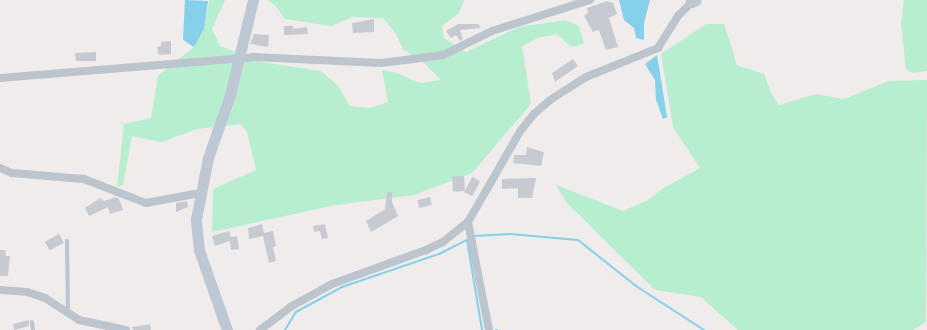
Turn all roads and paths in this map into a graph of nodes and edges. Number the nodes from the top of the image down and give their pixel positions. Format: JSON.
{"nodes":[{"id":1,"x":253,"y":0,"type":"edge"},
{"id":2,"x":590,"y":0,"type":"edge"},
{"id":3,"x":693,"y":1,"type":"edge"},
{"id":4,"x":237,"y":58,"type":"junction"},
{"id":5,"x":0,"y":78,"type":"edge"},
{"id":6,"x":0,"y":168,"type":"edge"},
{"id":7,"x":200,"y":193,"type":"junction"},
{"id":8,"x":468,"y":222,"type":"junction"},
{"id":9,"x":67,"y":241,"type":"dead end"},
{"id":10,"x":0,"y":290,"type":"edge"},
{"id":11,"x":68,"y":313,"type":"junction"},
{"id":12,"x":32,"y":322,"type":"dead end"},
{"id":13,"x":33,"y":330,"type":"edge"},
{"id":14,"x":126,"y":330,"type":"edge"},
{"id":15,"x":227,"y":330,"type":"edge"},
{"id":16,"x":260,"y":330,"type":"edge"},
{"id":17,"x":489,"y":330,"type":"edge"}],
"edges":[{"from":1,"to":4,"type":"street"},
{"from":2,"to":4,"type":"street"},
{"from":3,"to":8,"type":"street"},
{"from":4,"to":5,"type":"street"},
{"from":4,"to":7,"type":"street"},
{"from":6,"to":7,"type":"street"},
{"from":7,"to":15,"type":"street"},
{"from":8,"to":16,"type":"street"},
{"from":8,"to":17,"type":"street"},
{"from":9,"to":11,"type":"lane"},
{"from":10,"to":11,"type":"street"},
{"from":11,"to":14,"type":"street"},
{"from":12,"to":13,"type":"lane"}]}
